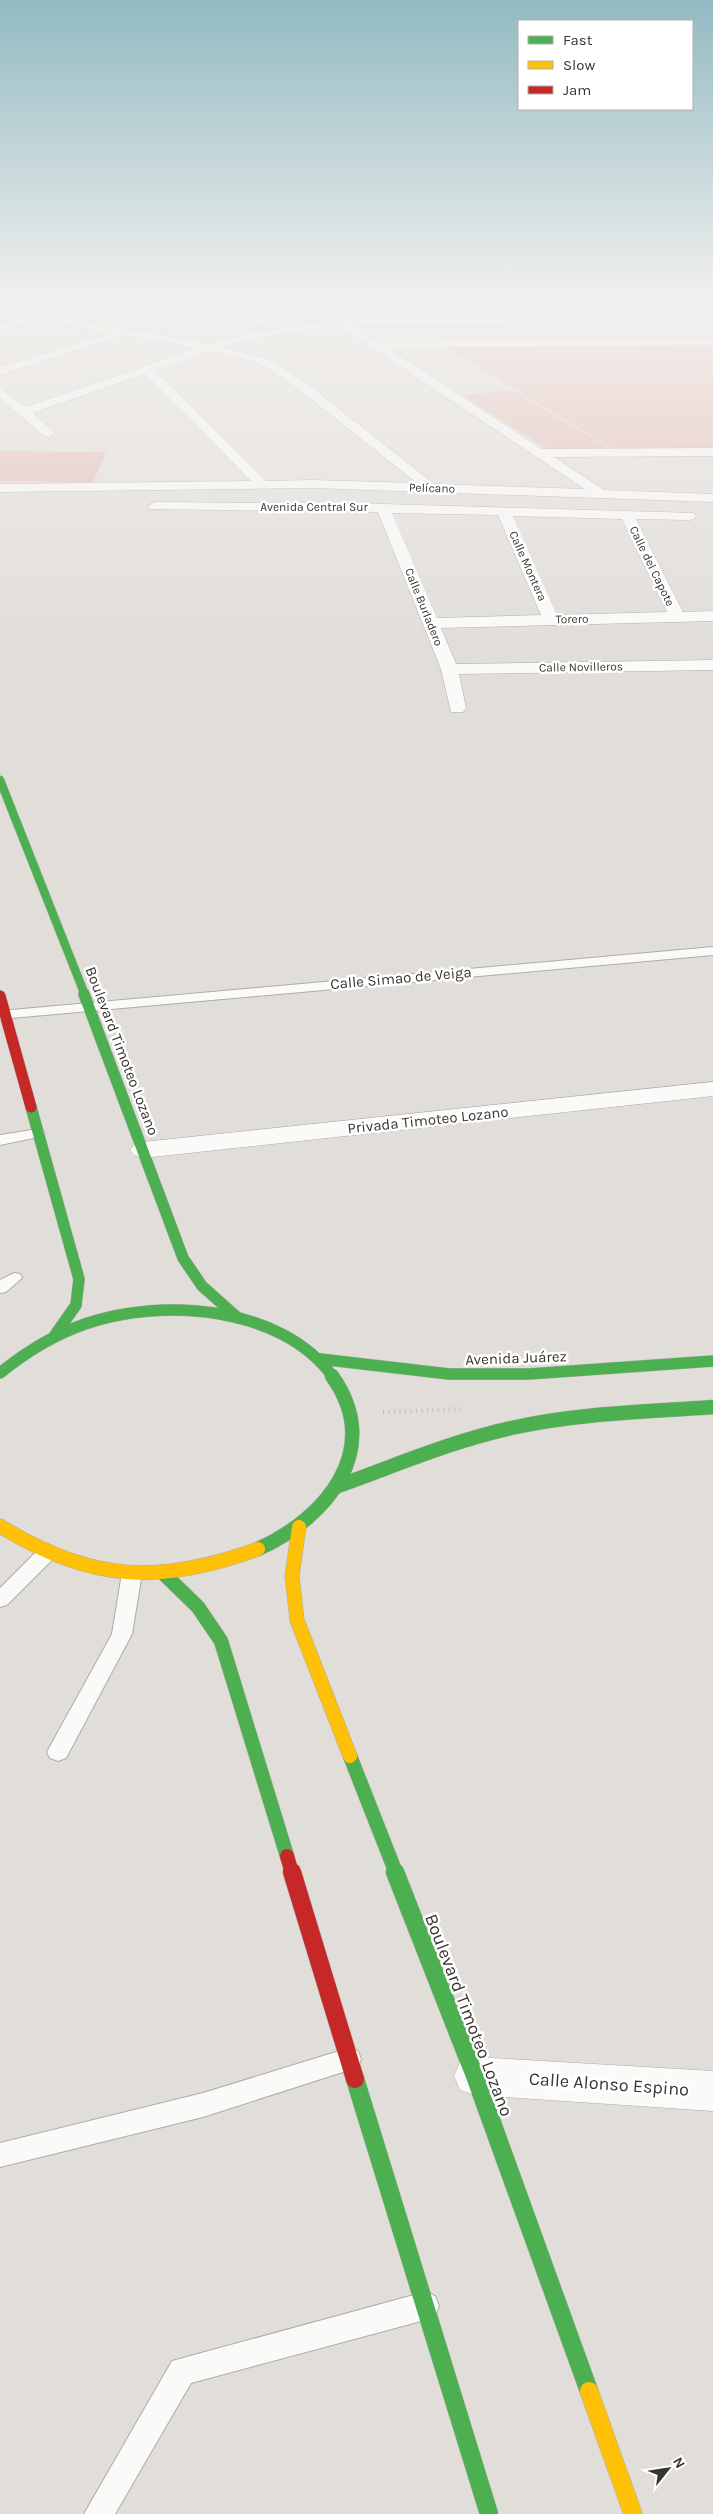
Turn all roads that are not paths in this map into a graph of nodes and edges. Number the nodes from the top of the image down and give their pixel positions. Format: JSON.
{"nodes":[{"id":1,"x":27,"y":414,"type":"edge"},
{"id":2,"x":192,"y":414,"type":"edge"},
{"id":3,"x":336,"y":414,"type":"edge"},
{"id":4,"x":481,"y":414,"type":"edge"},
{"id":5,"x":49,"y":433,"type":"road end"},
{"id":6,"x":713,"y":452,"type":"edge"},
{"id":7,"x":540,"y":453,"type":"junction"},
{"id":8,"x":264,"y":486,"type":"junction"},
{"id":9,"x":0,"y":488,"type":"edge"},
{"id":10,"x":432,"y":489,"type":"junction"},
{"id":11,"x":601,"y":494,"type":"junction"},
{"id":12,"x":713,"y":498,"type":"edge"},
{"id":13,"x":138,"y":506,"type":"dead end"},
{"id":14,"x":383,"y":508,"type":"junction"},
{"id":15,"x":504,"y":512,"type":"junction"},
{"id":16,"x":627,"y":515,"type":"junction"},
{"id":17,"x":704,"y":516,"type":"dead end"},
{"id":18,"x":713,"y":616,"type":"edge"},
{"id":19,"x":677,"y":617,"type":"junction"},
{"id":20,"x":551,"y":620,"type":"junction"},
{"id":21,"x":432,"y":623,"type":"junction"},
{"id":22,"x":713,"y":665,"type":"edge"},
{"id":23,"x":450,"y":669,"type":"junction"},
{"id":24,"x":458,"y":708,"type":"dead end"},
{"id":25,"x":0,"y":780,"type":"edge"},
{"id":26,"x":6,"y":810,"type":"edge"},
{"id":27,"x":713,"y":951,"type":"edge"},
{"id":28,"x":0,"y":996,"type":"edge"},
{"id":29,"x":89,"y":1006,"type":"junction"},
{"id":30,"x":3,"y":1015,"type":"edge"},
{"id":31,"x":713,"y":1089,"type":"edge"},
{"id":32,"x":38,"y":1133,"type":"junction"},
{"id":33,"x":0,"y":1140,"type":"edge"},
{"id":34,"x":143,"y":1150,"type":"junction"},
{"id":35,"x":14,"y":1278,"type":"dead end"},
{"id":36,"x":0,"y":1288,"type":"edge"},
{"id":37,"x":238,"y":1318,"type":"junction"},
{"id":38,"x":55,"y":1335,"type":"junction"},
{"id":39,"x":14,"y":1359,"type":"junction"},
{"id":40,"x":320,"y":1359,"type":"junction"},
{"id":41,"x":713,"y":1361,"type":"edge"},
{"id":42,"x":0,"y":1364,"type":"edge"},
{"id":43,"x":0,"y":1373,"type":"edge"},
{"id":44,"x":713,"y":1408,"type":"edge"},
{"id":45,"x":338,"y":1486,"type":"junction"},
{"id":46,"x":0,"y":1526,"type":"edge"},
{"id":47,"x":299,"y":1527,"type":"junction"},
{"id":48,"x":46,"y":1554,"type":"junction"},
{"id":49,"x":132,"y":1573,"type":"junction"},
{"id":50,"x":164,"y":1574,"type":"junction"},
{"id":51,"x":0,"y":1600,"type":"edge"},
{"id":52,"x":58,"y":1752,"type":"dead end"},
{"id":53,"x":349,"y":2059,"type":"junction"},
{"id":54,"x":475,"y":2076,"type":"junction"},
{"id":55,"x":713,"y":2091,"type":"edge"},
{"id":56,"x":0,"y":2155,"type":"edge"},
{"id":57,"x":425,"y":2306,"type":"junction"},
{"id":58,"x":99,"y":2514,"type":"edge"},
{"id":59,"x":489,"y":2514,"type":"edge"},
{"id":60,"x":633,"y":2514,"type":"edge"}],
"edges":[{"from":1,"to":5,"type":"street"},
{"from":2,"to":8,"type":"street"},
{"from":3,"to":10,"type":"street"},
{"from":4,"to":7,"type":"street"},
{"from":6,"to":7,"type":"street"},
{"from":7,"to":11,"type":"street"},
{"from":8,"to":9,"type":"street","name":"Pelícano"},
{"from":8,"to":10,"type":"street","name":"Pelícano"},
{"from":10,"to":11,"type":"street","name":"Pelícano"},
{"from":11,"to":12,"type":"street","name":"Pelícano"},
{"from":13,"to":14,"type":"street","name":"Avenida Central Sur"},
{"from":14,"to":15,"type":"street","name":"Avenida Central Sur"},
{"from":14,"to":21,"type":"street","name":"Calle Burladero"},
{"from":15,"to":16,"type":"street","name":"Avenida Central Sur"},
{"from":15,"to":20,"type":"street","name":"Calle Montera"},
{"from":16,"to":17,"type":"street","name":"Avenida Central Sur"},
{"from":16,"to":19,"type":"street","name":"Calle del Capote"},
{"from":18,"to":19,"type":"street","name":"Torero"},
{"from":19,"to":20,"type":"street","name":"Torero"},
{"from":20,"to":21,"type":"street","name":"Torero"},
{"from":21,"to":23,"type":"street","name":"Calle Burladero"},
{"from":22,"to":23,"type":"street","name":"Calle Novilleros"},
{"from":23,"to":24,"type":"street","name":"Calle Burladero"},
{"from":25,"to":26,"type":"main road","name":"Boulevard Timoteo Lozano"},
{"from":26,"to":29,"type":"main road","name":"Boulevard Timoteo Lozano"},
{"from":27,"to":29,"type":"lane","name":"Calle Simao de Veiga"},
{"from":28,"to":30,"type":"main road"},
{"from":29,"to":30,"type":"lane","name":"Calle Simao de Veiga"},
{"from":29,"to":34,"type":"main road","name":"Boulevard Timoteo Lozano"},
{"from":30,"to":32,"type":"main road"},
{"from":31,"to":34,"type":"street","name":"Privada Timoteo Lozano"},
{"from":32,"to":33,"type":"lane"},
{"from":32,"to":38,"type":"main road"},
{"from":34,"to":37,"type":"main road","name":"Boulevard Timoteo Lozano"},
{"from":35,"to":36,"type":"lane"},
{"from":37,"to":38,"type":"main road"},
{"from":37,"to":40,"type":"main road"},
{"from":38,"to":39,"type":"main road"},
{"from":39,"to":42,"type":"main road"},
{"from":39,"to":43,"type":"main road"},
{"from":40,"to":41,"type":"main road","name":"Avenida Juárez"},
{"from":40,"to":45,"type":"main road"},
{"from":44,"to":45,"type":"main road"},
{"from":45,"to":47,"type":"main road"},
{"from":46,"to":48,"type":"main road"},
{"from":47,"to":50,"type":"main road"},
{"from":47,"to":54,"type":"main road","name":"Boulevard Timoteo Lozano"},
{"from":48,"to":49,"type":"main road"},
{"from":48,"to":51,"type":"lane"},
{"from":49,"to":50,"type":"main road"},
{"from":49,"to":52,"type":"lane"},
{"from":50,"to":53,"type":"main road"},
{"from":53,"to":56,"type":"lane"},
{"from":53,"to":57,"type":"main road"},
{"from":54,"to":55,"type":"street","name":"Calle Alonso Espino"},
{"from":54,"to":60,"type":"main road","name":"Boulevard Timoteo Lozano"},
{"from":57,"to":58,"type":"lane"},
{"from":57,"to":59,"type":"main road"}]}
